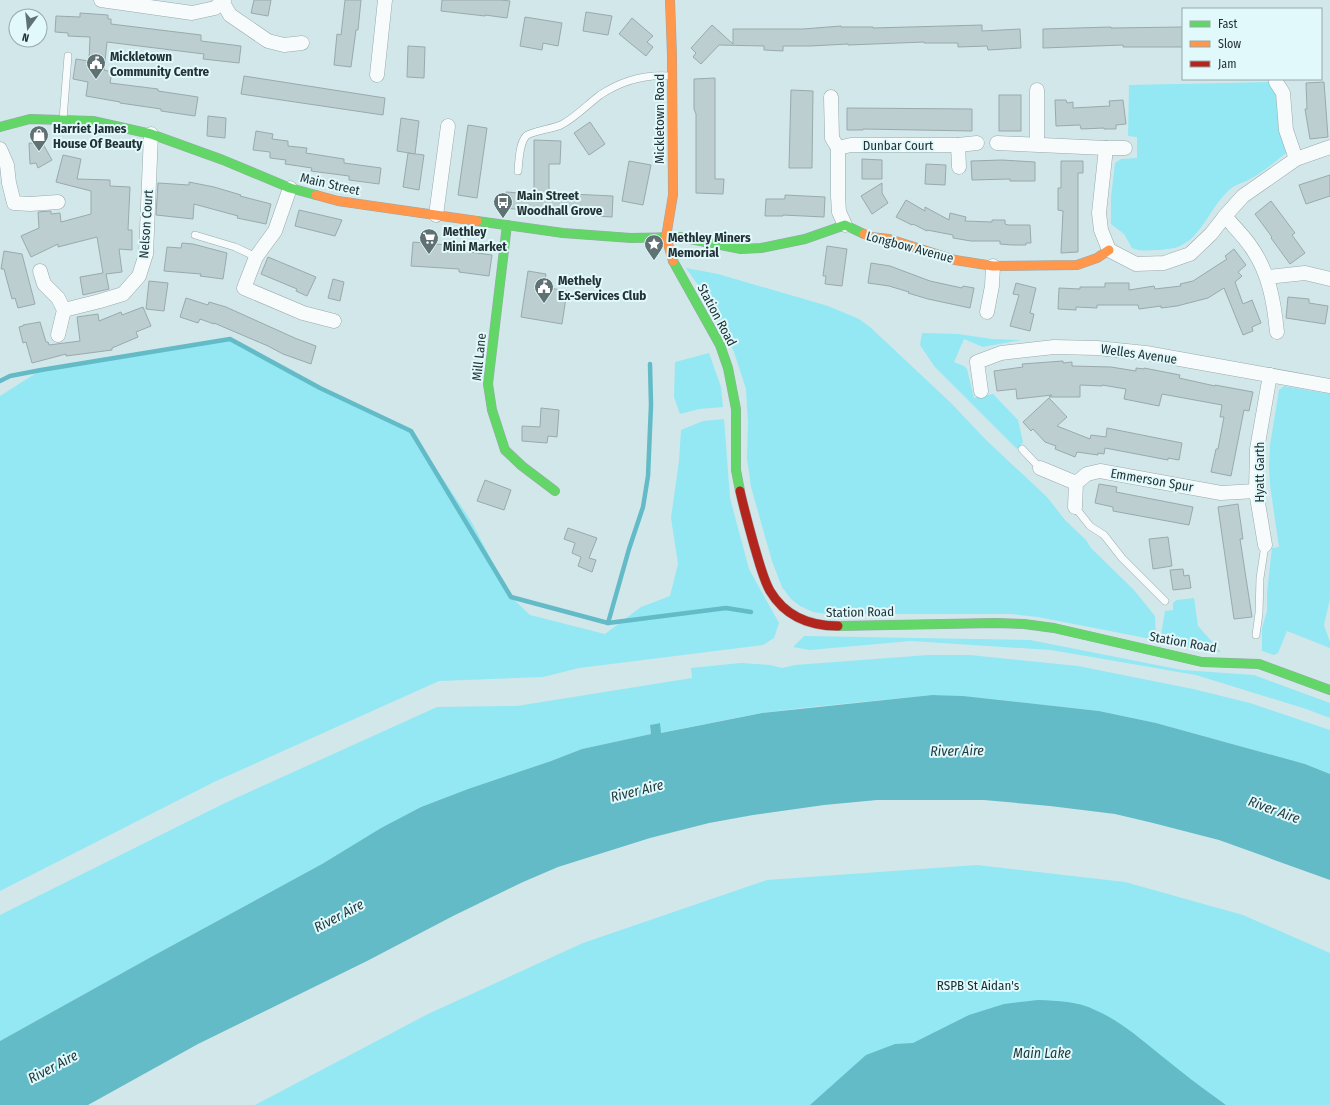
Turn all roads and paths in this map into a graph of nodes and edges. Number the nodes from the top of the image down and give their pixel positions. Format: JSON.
{"nodes":[{"id":1,"x":101,"y":0,"type":"edge"},
{"id":2,"x":385,"y":0,"type":"edge"},
{"id":3,"x":670,"y":0,"type":"edge"},
{"id":4,"x":223,"y":1,"type":"edge"},
{"id":5,"x":302,"y":42,"type":"dead end"},
{"id":6,"x":68,"y":56,"type":"dead end"},
{"id":7,"x":378,"y":75,"type":"dead end"},
{"id":8,"x":672,"y":76,"type":"junction"},
{"id":9,"x":1276,"y":82,"type":"dead end"},
{"id":10,"x":1037,"y":90,"type":"dead end"},
{"id":11,"x":831,"y":97,"type":"dead end"},
{"id":12,"x":63,"y":119,"type":"junction"},
{"id":13,"x":448,"y":126,"type":"dead end"},
{"id":14,"x":0,"y":127,"type":"edge"},
{"id":15,"x":151,"y":134,"type":"junction"},
{"id":16,"x":997,"y":143,"type":"dead end"},
{"id":17,"x":977,"y":144,"type":"dead end"},
{"id":18,"x":1037,"y":144,"type":"junction"},
{"id":19,"x":958,"y":145,"type":"junction"},
{"id":20,"x":1330,"y":147,"type":"edge"},
{"id":21,"x":838,"y":148,"type":"junction"},
{"id":22,"x":1106,"y":148,"type":"junction"},
{"id":23,"x":1125,"y":148,"type":"dead end"},
{"id":24,"x":0,"y":149,"type":"edge"},
{"id":25,"x":1296,"y":159,"type":"junction"},
{"id":26,"x":959,"y":167,"type":"dead end"},
{"id":27,"x":518,"y":171,"type":"dead end"},
{"id":28,"x":290,"y":188,"type":"junction"},
{"id":29,"x":58,"y":202,"type":"dead end"},
{"id":30,"x":436,"y":215,"type":"junction"},
{"id":31,"x":1225,"y":216,"type":"junction"},
{"id":32,"x":507,"y":225,"type":"junction"},
{"id":33,"x":845,"y":225,"type":"junction"},
{"id":34,"x":195,"y":235,"type":"dead end"},
{"id":35,"x":666,"y":237,"type":"junction"},
{"id":36,"x":1109,"y":250,"type":"junction"},
{"id":37,"x":256,"y":256,"type":"junction"},
{"id":38,"x":993,"y":266,"type":"junction"},
{"id":39,"x":40,"y":271,"type":"dead end"},
{"id":40,"x":1267,"y":277,"type":"junction"},
{"id":41,"x":1330,"y":279,"type":"edge"},
{"id":42,"x":64,"y":310,"type":"junction"},
{"id":43,"x":987,"y":312,"type":"dead end"},
{"id":44,"x":334,"y":321,"type":"dead end"},
{"id":45,"x":1277,"y":332,"type":"dead end"},
{"id":46,"x":58,"y":335,"type":"dead end"},
{"id":47,"x":1270,"y":376,"type":"junction"},
{"id":48,"x":1330,"y":386,"type":"edge"},
{"id":49,"x":981,"y":391,"type":"dead end"},
{"id":50,"x":1022,"y":449,"type":"dead end"},
{"id":51,"x":1040,"y":468,"type":"joint"},
{"id":52,"x":1076,"y":483,"type":"junction"},
{"id":53,"x":555,"y":490,"type":"dead end"},
{"id":54,"x":1256,"y":491,"type":"junction"},
{"id":55,"x":1074,"y":507,"type":"joint"},
{"id":56,"x":1265,"y":545,"type":"joint"},
{"id":57,"x":1165,"y":601,"type":"dead end"},
{"id":58,"x":1256,"y":635,"type":"dead end"},
{"id":59,"x":1330,"y":690,"type":"edge"}],
"edges":[{"from":1,"to":4,"type":"street"},
{"from":2,"to":7,"type":"street"},
{"from":3,"to":8,"type":"street","name":"Mickletown Road"},
{"from":4,"to":5,"type":"street"},
{"from":6,"to":12,"type":"lane"},
{"from":8,"to":27,"type":"lane"},
{"from":8,"to":35,"type":"street","name":"Mickletown Road"},
{"from":9,"to":25,"type":"street"},
{"from":10,"to":18,"type":"street"},
{"from":11,"to":21,"type":"street"},
{"from":12,"to":14,"type":"street","name":"Main Street"},
{"from":12,"to":15,"type":"street","name":"Main Street"},
{"from":13,"to":30,"type":"street"},
{"from":15,"to":28,"type":"street","name":"Main Street"},
{"from":15,"to":42,"type":"street","name":"Nelson Court"},
{"from":16,"to":18,"type":"street"},
{"from":17,"to":19,"type":"street","name":"Dunbar Court"},
{"from":18,"to":22,"type":"street"},
{"from":19,"to":21,"type":"street","name":"Dunbar Court"},
{"from":19,"to":26,"type":"street"},
{"from":20,"to":25,"type":"street"},
{"from":21,"to":33,"type":"street"},
{"from":22,"to":23,"type":"street"},
{"from":22,"to":36,"type":"street"},
{"from":24,"to":29,"type":"street"},
{"from":25,"to":31,"type":"street"},
{"from":28,"to":30,"type":"street","name":"Main Street"},
{"from":28,"to":37,"type":"street"},
{"from":30,"to":32,"type":"street","name":"Main Street"},
{"from":31,"to":36,"type":"street"},
{"from":31,"to":40,"type":"street"},
{"from":32,"to":35,"type":"street","name":"Main Street"},
{"from":32,"to":53,"type":"street","name":"Mill Lane"},
{"from":33,"to":35,"type":"street"},
{"from":33,"to":38,"type":"street","name":"Longbow Avenue"},
{"from":34,"to":37,"type":"lane"},
{"from":35,"to":59,"type":"street","name":"Station Road"},
{"from":36,"to":38,"type":"street","name":"Longbow Avenue"},
{"from":37,"to":44,"type":"street"},
{"from":38,"to":43,"type":"street"},
{"from":39,"to":42,"type":"street"},
{"from":40,"to":41,"type":"street"},
{"from":40,"to":45,"type":"street"},
{"from":42,"to":46,"type":"street"},
{"from":47,"to":48,"type":"street","name":"Welles Avenue"},
{"from":47,"to":49,"type":"street","name":"Welles Avenue"},
{"from":47,"to":54,"type":"street","name":"Hyatt Garth"},
{"from":50,"to":51,"type":"lane"},
{"from":51,"to":52,"type":"street"},
{"from":52,"to":54,"type":"street","name":"Emmerson Spur"},
{"from":52,"to":55,"type":"street"},
{"from":54,"to":56,"type":"street","name":"Hyatt Garth"},
{"from":55,"to":57,"type":"lane"},
{"from":56,"to":58,"type":"lane"}]}
